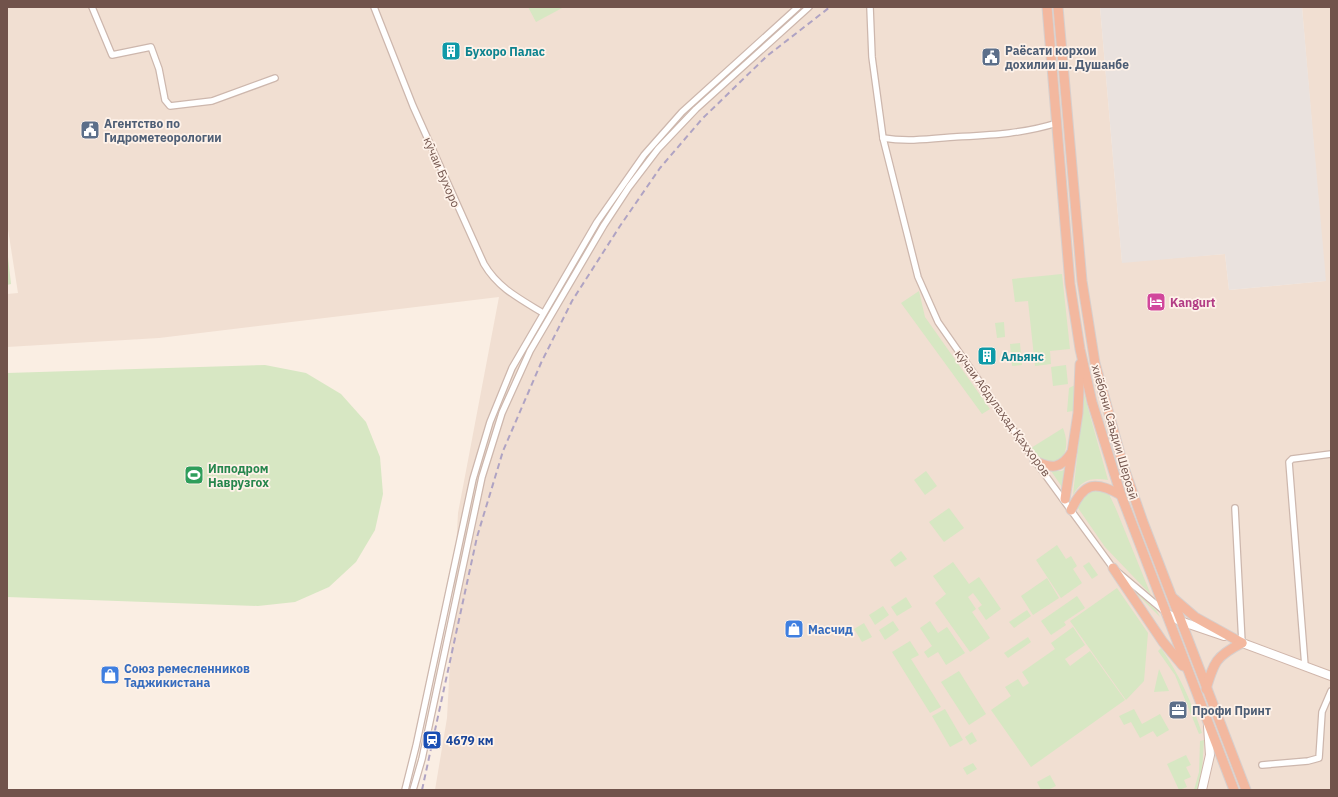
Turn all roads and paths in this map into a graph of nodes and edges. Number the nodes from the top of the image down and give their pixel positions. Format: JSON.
{"nodes":[{"id":1,"x":92,"y":7,"type":"edge"},
{"id":2,"x":374,"y":7,"type":"edge"},
{"id":3,"x":798,"y":7,"type":"edge"},
{"id":4,"x":809,"y":7,"type":"edge"},
{"id":5,"x":870,"y":7,"type":"edge"},
{"id":6,"x":1047,"y":7,"type":"edge"},
{"id":7,"x":1058,"y":7,"type":"edge"},
{"id":8,"x":275,"y":78,"type":"dead end"},
{"id":9,"x":1057,"y":123,"type":"junction"},
{"id":10,"x":883,"y":138,"type":"junction"},
{"id":11,"x":543,"y":313,"type":"junction"},
{"id":12,"x":1080,"y":349,"type":"junction"},
{"id":13,"x":1073,"y":449,"type":"junction"},
{"id":14,"x":1331,"y":454,"type":"edge"},
{"id":15,"x":1035,"y":461,"type":"junction"},
{"id":16,"x":1121,"y":494,"type":"junction"},
{"id":17,"x":1065,"y":500,"type":"junction"},
{"id":18,"x":1235,"y":508,"type":"dead end"},
{"id":19,"x":1071,"y":510,"type":"junction"},
{"id":20,"x":1113,"y":568,"type":"junction"},
{"id":21,"x":1170,"y":596,"type":"junction"},
{"id":22,"x":447,"y":601,"type":"junction"},
{"id":23,"x":454,"y":602,"type":"junction"},
{"id":24,"x":1166,"y":613,"type":"junction"},
{"id":25,"x":1180,"y":621,"type":"junction"},
{"id":26,"x":1242,"y":643,"type":"junction"},
{"id":27,"x":1305,"y":666,"type":"junction"},
{"id":28,"x":1188,"y":673,"type":"junction"},
{"id":29,"x":1331,"y":676,"type":"edge"},
{"id":30,"x":1206,"y":689,"type":"junction"},
{"id":31,"x":1331,"y":691,"type":"edge"},
{"id":32,"x":425,"y":705,"type":"junction"},
{"id":33,"x":433,"y":706,"type":"junction"},
{"id":34,"x":1218,"y":719,"type":"junction"},
{"id":35,"x":1208,"y":724,"type":"junction"},
{"id":36,"x":1262,"y":765,"type":"dead end"},
{"id":37,"x":404,"y":790,"type":"edge"},
{"id":38,"x":413,"y":790,"type":"edge"},
{"id":39,"x":1202,"y":790,"type":"edge"},
{"id":40,"x":1234,"y":790,"type":"edge"},
{"id":41,"x":1246,"y":790,"type":"edge"}],
"edges":[{"from":1,"to":8,"type":"street"},
{"from":2,"to":11,"type":"street","name":"кӯчаи Бухоро"},
{"from":3,"to":11,"type":"street"},
{"from":4,"to":23,"type":"street"},
{"from":5,"to":10,"type":"street","name":"кӯчаи Абдулаҳад Қаҳҳоров"},
{"from":6,"to":9,"type":"highway","name":"хиёбони Саъдии Шерозӣ"},
{"from":7,"to":21,"type":"highway","name":"хиёбони Саъдии Шерозӣ"},
{"from":9,"to":10,"type":"street"},
{"from":9,"to":12,"type":"highway","name":"хиёбони Саъдии Шерозӣ"},
{"from":10,"to":15,"type":"street","name":"кӯчаи Абдулаҳад Қаҳҳоров"},
{"from":11,"to":22,"type":"street"},
{"from":12,"to":13,"type":"highway"},
{"from":12,"to":16,"type":"highway","name":"хиёбони Саъдии Шерозӣ"},
{"from":13,"to":15,"type":"highway"},
{"from":13,"to":17,"type":"highway"},
{"from":14,"to":27,"type":"street"},
{"from":15,"to":17,"type":"street","name":"кӯчаи Абдулаҳад Қаҳҳоров"},
{"from":16,"to":19,"type":"highway"},
{"from":16,"to":24,"type":"highway","name":"хиёбони Саъдии Шерозӣ"},
{"from":17,"to":19,"type":"street","name":"кӯчаи Абдулаҳад Қаҳҳоров"},
{"from":18,"to":26,"type":"street"},
{"from":19,"to":20,"type":"street","name":"кӯчаи Абдулаҳад Қаҳҳоров"},
{"from":20,"to":24,"type":"street","name":"кӯчаи Абдулаҳад Қаҳҳоров"},
{"from":20,"to":28,"type":"highway"},
{"from":21,"to":25,"type":"highway","name":"хиёбони Саъдии Шерозӣ"},
{"from":21,"to":26,"type":"highway"},
{"from":22,"to":23,"type":"street"},
{"from":22,"to":32,"type":"street"},
{"from":23,"to":33,"type":"street"},
{"from":24,"to":25,"type":"main road","name":"кӯчаи Абдулаҳад Қаҳҳоров"},
{"from":24,"to":28,"type":"highway","name":"хиёбони Саъдии Шерозӣ"},
{"from":25,"to":26,"type":"main road","name":"кӯчаи Абдулаҳад Қаҳҳоров"},
{"from":25,"to":30,"type":"highway","name":"хиёбони Саъдии Шерозӣ"},
{"from":26,"to":27,"type":"main road","name":"кӯчаи Абдулаҳад Қаҳҳоров"},
{"from":26,"to":30,"type":"highway"},
{"from":27,"to":29,"type":"main road","name":"кӯчаи Абдулаҳад Қаҳҳоров"},
{"from":28,"to":35,"type":"highway","name":"хиёбони Саъдии Шерозӣ"},
{"from":30,"to":34,"type":"highway","name":"хиёбони Саъдии Шерозӣ"},
{"from":31,"to":36,"type":"street"},
{"from":32,"to":33,"type":"street"},
{"from":32,"to":37,"type":"street"},
{"from":33,"to":38,"type":"street"},
{"from":34,"to":35,"type":"highway"},
{"from":34,"to":41,"type":"highway","name":"хиёбони Саъдии Шерозӣ"},
{"from":35,"to":39,"type":"main road"},
{"from":35,"to":40,"type":"highway","name":"хиёбони Саъдии Шерозӣ"}]}
